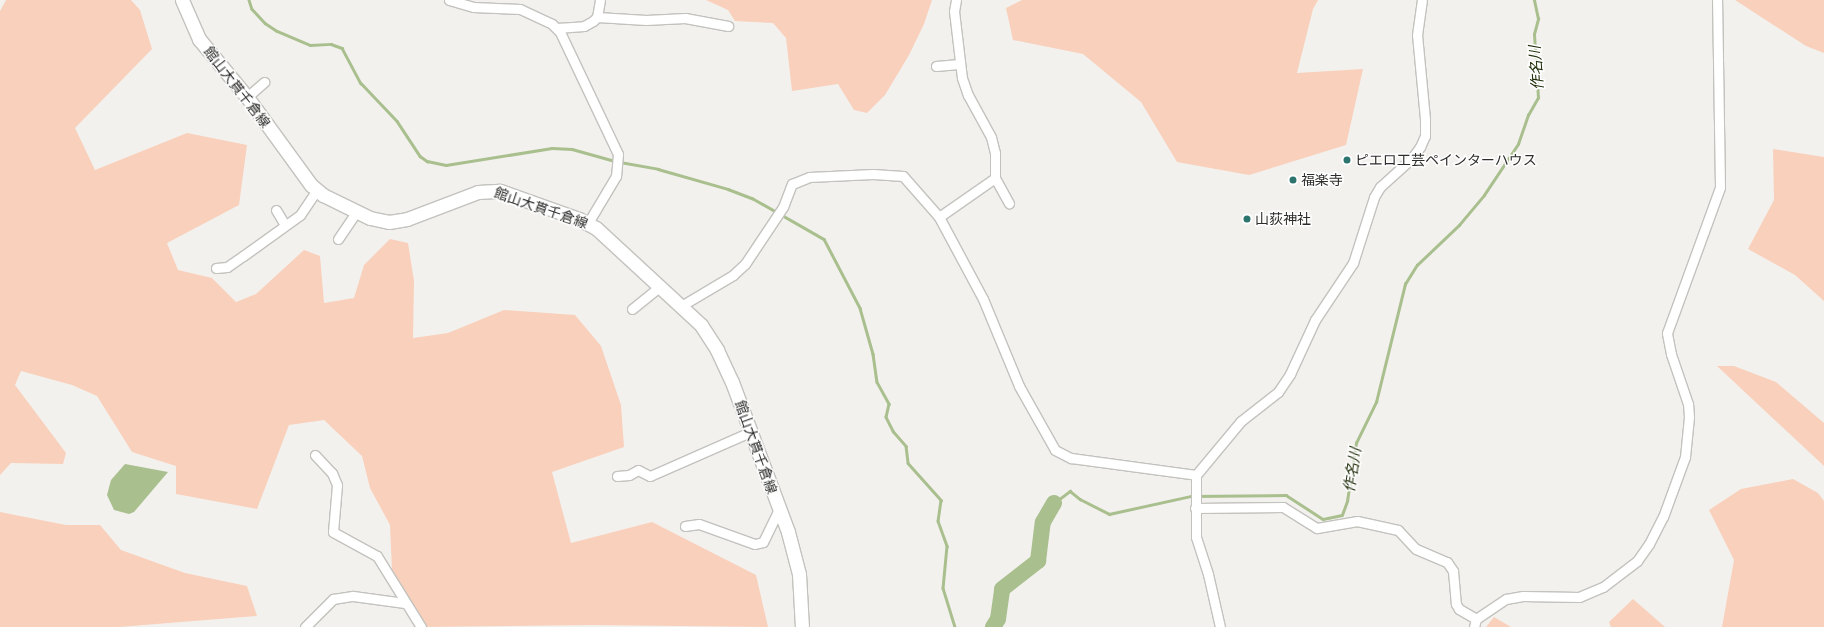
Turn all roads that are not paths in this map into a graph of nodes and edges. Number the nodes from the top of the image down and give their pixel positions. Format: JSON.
{"nodes":[{"id":1,"x":182,"y":0,"type":"edge"},
{"id":2,"x":448,"y":0,"type":"edge"},
{"id":3,"x":600,"y":0,"type":"edge"},
{"id":4,"x":956,"y":0,"type":"edge"},
{"id":5,"x":1422,"y":0,"type":"edge"},
{"id":6,"x":1717,"y":0,"type":"edge"},
{"id":7,"x":597,"y":17,"type":"junction"},
{"id":8,"x":728,"y":26,"type":"dead end"},
{"id":9,"x":557,"y":28,"type":"junction"},
{"id":10,"x":959,"y":64,"type":"junction"},
{"id":11,"x":936,"y":66,"type":"dead end"},
{"id":12,"x":264,"y":82,"type":"dead end"},
{"id":13,"x":247,"y":97,"type":"junction"},
{"id":14,"x":995,"y":178,"type":"junction"},
{"id":15,"x":316,"y":191,"type":"junction"},
{"id":16,"x":1009,"y":203,"type":"dead end"},
{"id":17,"x":276,"y":210,"type":"dead end"},
{"id":18,"x":356,"y":212,"type":"junction"},
{"id":19,"x":939,"y":217,"type":"junction"},
{"id":20,"x":588,"y":224,"type":"junction"},
{"id":21,"x":285,"y":225,"type":"junction"},
{"id":22,"x":338,"y":239,"type":"dead end"},
{"id":23,"x":216,"y":268,"type":"dead end"},
{"id":24,"x":659,"y":288,"type":"junction"},
{"id":25,"x":681,"y":306,"type":"junction"},
{"id":26,"x":632,"y":309,"type":"dead end"},
{"id":27,"x":750,"y":432,"type":"junction"},
{"id":28,"x":315,"y":455,"type":"dead end"},
{"id":29,"x":1196,"y":475,"type":"junction"},
{"id":30,"x":617,"y":476,"type":"dead end"},
{"id":31,"x":1195,"y":504,"type":"junction"},
{"id":32,"x":779,"y":509,"type":"junction"},
{"id":33,"x":685,"y":526,"type":"dead end"},
{"id":34,"x":406,"y":603,"type":"junction"},
{"id":35,"x":1475,"y":623,"type":"edge"},
{"id":36,"x":305,"y":627,"type":"edge"},
{"id":37,"x":421,"y":627,"type":"edge"},
{"id":38,"x":802,"y":627,"type":"edge"},
{"id":39,"x":1220,"y":627,"type":"edge"}],
"edges":[{"from":1,"to":13,"type":"main road","name":"館山大貫千倉線"},
{"from":2,"to":9,"type":"street"},
{"from":3,"to":7,"type":"street"},
{"from":4,"to":10,"type":"street"},
{"from":5,"to":29,"type":"street"},
{"from":6,"to":35,"type":"street"},
{"from":7,"to":8,"type":"street"},
{"from":7,"to":9,"type":"street"},
{"from":9,"to":20,"type":"street"},
{"from":10,"to":11,"type":"street"},
{"from":10,"to":14,"type":"street"},
{"from":12,"to":13,"type":"street"},
{"from":13,"to":15,"type":"main road","name":"館山大貫千倉線"},
{"from":14,"to":16,"type":"street"},
{"from":14,"to":19,"type":"street"},
{"from":15,"to":18,"type":"main road","name":"館山大貫千倉線"},
{"from":15,"to":21,"type":"street"},
{"from":17,"to":21,"type":"street"},
{"from":18,"to":20,"type":"main road","name":"館山大貫千倉線"},
{"from":18,"to":22,"type":"street"},
{"from":19,"to":25,"type":"street"},
{"from":19,"to":29,"type":"street"},
{"from":20,"to":24,"type":"main road","name":"館山大貫千倉線"},
{"from":21,"to":23,"type":"street"},
{"from":24,"to":25,"type":"main road","name":"館山大貫千倉線"},
{"from":24,"to":26,"type":"street"},
{"from":25,"to":27,"type":"main road","name":"館山大貫千倉線"},
{"from":27,"to":30,"type":"street"},
{"from":27,"to":32,"type":"main road","name":"館山大貫千倉線"},
{"from":28,"to":34,"type":"street"},
{"from":29,"to":31,"type":"street"},
{"from":31,"to":35,"type":"street"},
{"from":31,"to":39,"type":"street"},
{"from":32,"to":33,"type":"street"},
{"from":32,"to":38,"type":"main road","name":"館山大貫千倉線"},
{"from":34,"to":36,"type":"street"},
{"from":34,"to":37,"type":"street"}]}
